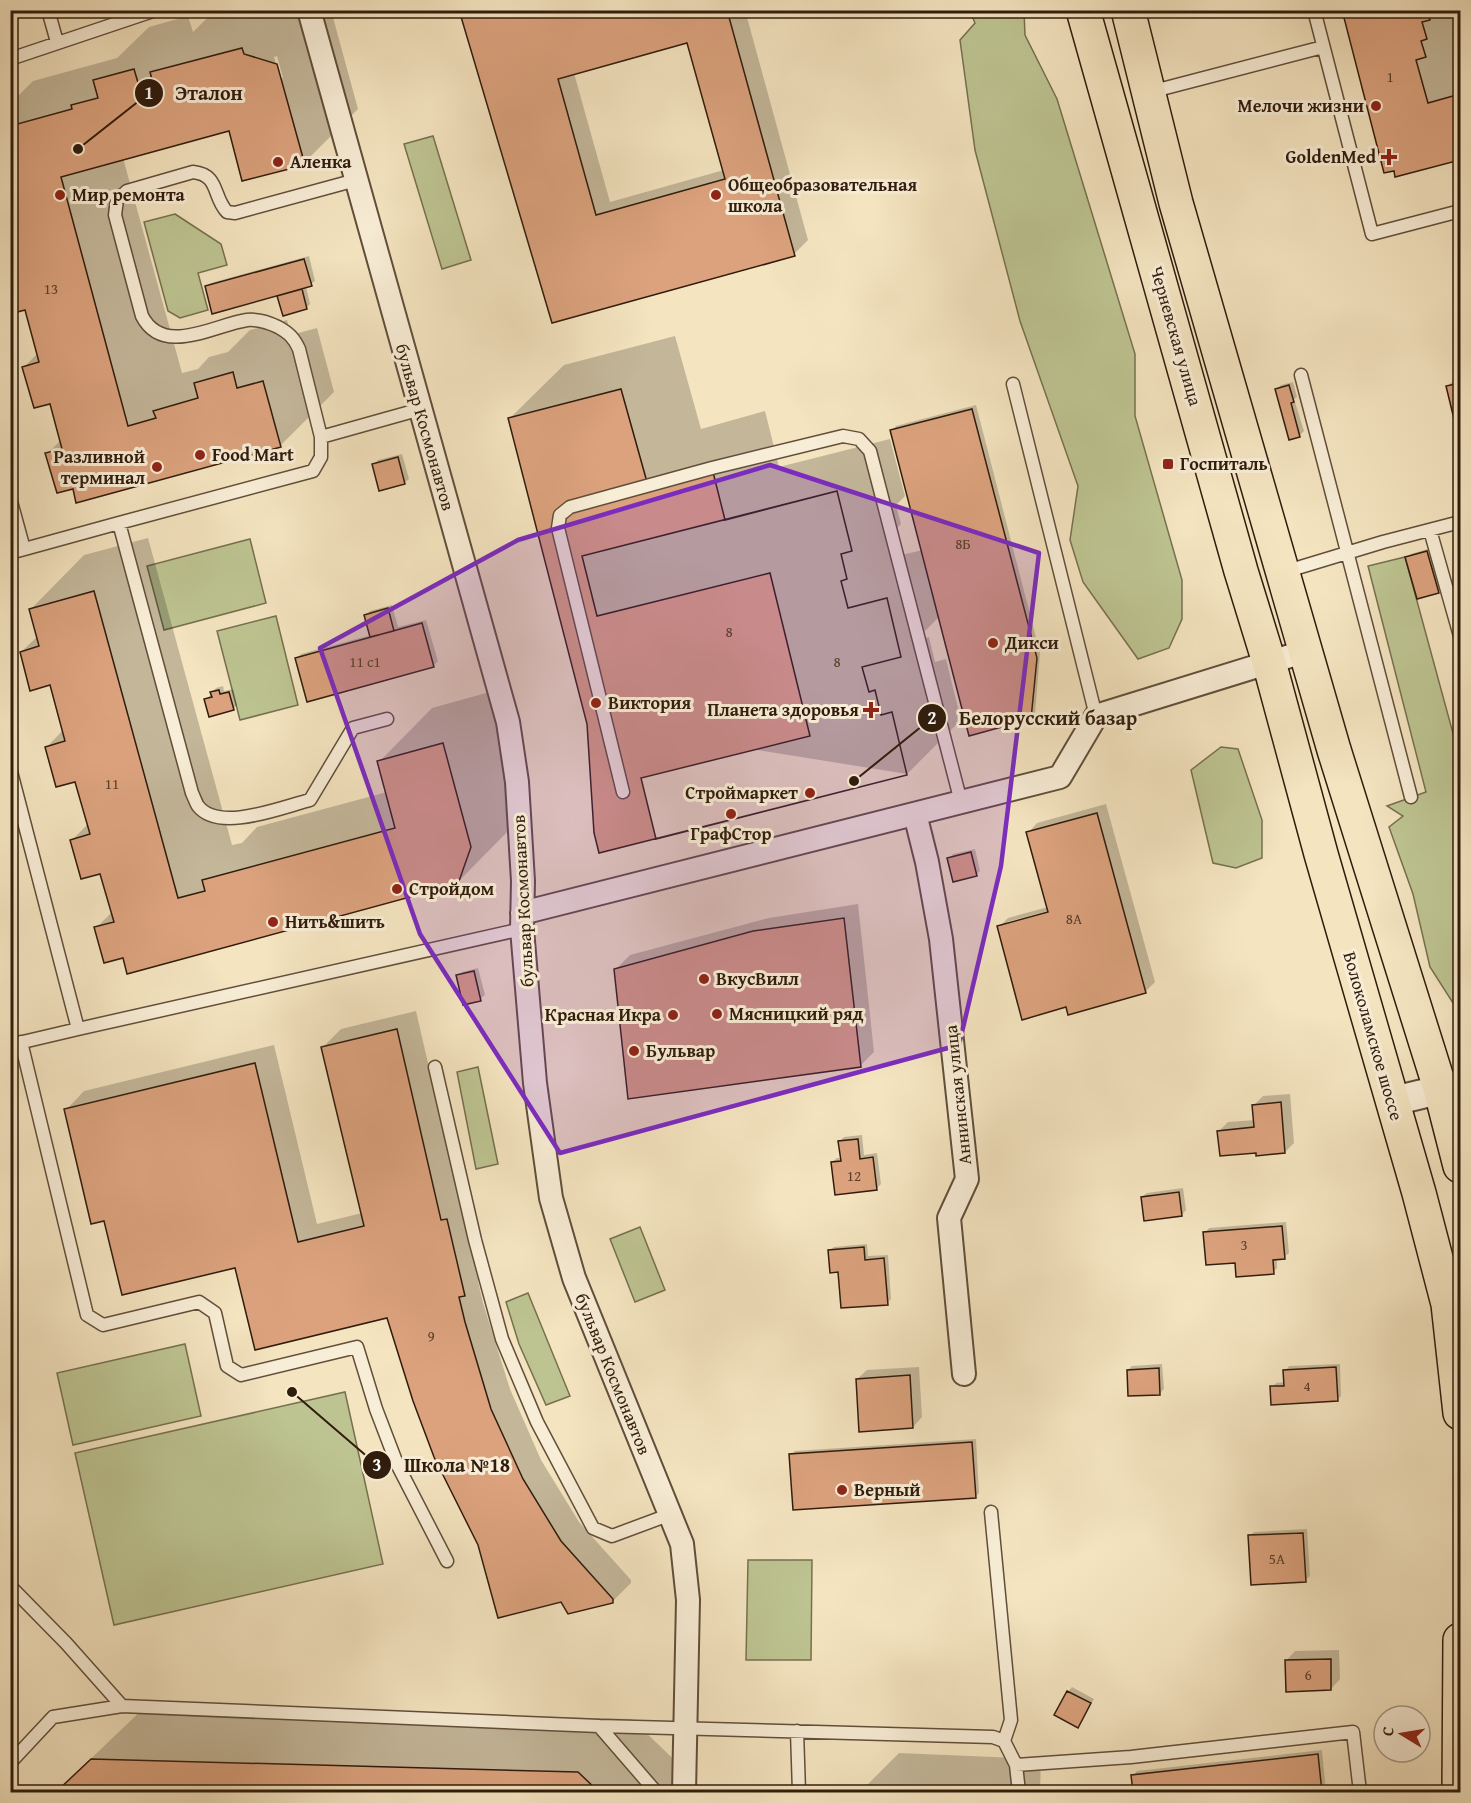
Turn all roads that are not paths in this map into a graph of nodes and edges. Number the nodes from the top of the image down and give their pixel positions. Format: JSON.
{"nodes":[{"id":1,"x":48,"y":10,"type":"edge"},
{"id":2,"x":156,"y":10,"type":"edge"},
{"id":3,"x":309,"y":10,"type":"edge"},
{"id":4,"x":1083,"y":10,"type":"edge"},
{"id":5,"x":1128,"y":10,"type":"edge"},
{"id":6,"x":1314,"y":10,"type":"edge"},
{"id":7,"x":57,"y":42,"type":"junction"},
{"id":8,"x":1323,"y":47,"type":"junction"},
{"id":9,"x":10,"y":59,"type":"edge"},
{"id":10,"x":1149,"y":93,"type":"junction"},
{"id":11,"x":357,"y":180,"type":"junction"},
{"id":12,"x":1461,"y":211,"type":"edge"},
{"id":13,"x":1301,"y":375,"type":"dead end"},
{"id":14,"x":1013,"y":384,"type":"dead end"},
{"id":15,"x":421,"y":410,"type":"junction"},
{"id":16,"x":321,"y":437,"type":"junction"},
{"id":17,"x":10,"y":498,"type":"edge"},
{"id":18,"x":1461,"y":522,"type":"edge"},
{"id":19,"x":119,"y":523,"type":"junction"},
{"id":20,"x":1430,"y":530,"type":"junction"},
{"id":21,"x":24,"y":549,"type":"junction"},
{"id":22,"x":10,"y":553,"type":"edge"},
{"id":23,"x":1346,"y":553,"type":"junction"},
{"id":24,"x":1284,"y":572,"type":"junction"},
{"id":25,"x":1461,"y":636,"type":"edge"},
{"id":26,"x":1306,"y":651,"type":"junction"},
{"id":27,"x":1269,"y":662,"type":"junction"},
{"id":28,"x":1096,"y":716,"type":"junction"},
{"id":29,"x":387,"y":719,"type":"dead end"},
{"id":30,"x":10,"y":768,"type":"edge"},
{"id":31,"x":623,"y":792,"type":"dead end"},
{"id":32,"x":1411,"y":797,"type":"dead end"},
{"id":33,"x":961,"y":802,"type":"junction"},
{"id":34,"x":915,"y":814,"type":"junction"},
{"id":35,"x":522,"y":921,"type":"junction"},
{"id":36,"x":78,"y":1029,"type":"junction"},
{"id":37,"x":16,"y":1043,"type":"edge"},
{"id":38,"x":435,"y":1067,"type":"dead end"},
{"id":39,"x":1450,"y":1086,"type":"edge"},
{"id":40,"x":1393,"y":1101,"type":"junction"},
{"id":41,"x":1461,"y":1166,"type":"edge"},
{"id":42,"x":964,"y":1374,"type":"dead end"},
{"id":43,"x":1461,"y":1413,"type":"edge"},
{"id":44,"x":991,"y":1512,"type":"dead end"},
{"id":45,"x":670,"y":1514,"type":"junction"},
{"id":46,"x":447,"y":1562,"type":"dead end"},
{"id":47,"x":10,"y":1586,"type":"edge"},
{"id":48,"x":1461,"y":1641,"type":"edge"},
{"id":49,"x":122,"y":1706,"type":"junction"},
{"id":50,"x":599,"y":1726,"type":"junction"},
{"id":51,"x":685,"y":1728,"type":"junction"},
{"id":52,"x":797,"y":1731,"type":"junction"},
{"id":53,"x":1004,"y":1741,"type":"junction"},
{"id":54,"x":10,"y":1763,"type":"edge"},
{"id":55,"x":1016,"y":1765,"type":"junction"},
{"id":56,"x":656,"y":1792,"type":"edge"},
{"id":57,"x":684,"y":1792,"type":"edge"},
{"id":58,"x":799,"y":1792,"type":"edge"},
{"id":59,"x":1019,"y":1792,"type":"edge"},
{"id":60,"x":1360,"y":1792,"type":"edge"},
{"id":61,"x":1459,"y":1792,"type":"edge"}],
"edges":[{"from":1,"to":7,"type":"lane"},
{"from":2,"to":7,"type":"lane"},
{"from":3,"to":11,"type":"street","name":"бульвар Космонавтов"},
{"from":4,"to":27,"type":"main road","name":"Черневская улица"},
{"from":5,"to":10,"type":"main road","name":"Черневская улица"},
{"from":6,"to":8,"type":"lane"},
{"from":7,"to":9,"type":"lane"},
{"from":8,"to":10,"type":"lane"},
{"from":8,"to":12,"type":"lane"},
{"from":10,"to":24,"type":"main road","name":"Черневская улица"},
{"from":11,"to":15,"type":"street","name":"бульвар Космонавтов"},
{"from":11,"to":16,"type":"lane"},
{"from":13,"to":23,"type":"lane"},
{"from":14,"to":28,"type":"lane"},
{"from":15,"to":16,"type":"lane"},
{"from":15,"to":35,"type":"street","name":"бульвар Космонавтов"},
{"from":16,"to":19,"type":"lane"},
{"from":17,"to":21,"type":"lane"},
{"from":18,"to":20,"type":"lane"},
{"from":19,"to":21,"type":"lane"},
{"from":19,"to":29,"type":"lane"},
{"from":20,"to":23,"type":"lane"},
{"from":20,"to":25,"type":"lane"},
{"from":21,"to":22,"type":"lane"},
{"from":23,"to":24,"type":"lane"},
{"from":23,"to":32,"type":"lane"},
{"from":24,"to":26,"type":"main road","name":"Черневская улица"},
{"from":26,"to":27,"type":"street"},
{"from":26,"to":39,"type":"main road"},
{"from":27,"to":28,"type":"street"},
{"from":27,"to":40,"type":"main road","name":"Волоколамское шоссе"},
{"from":28,"to":33,"type":"street"},
{"from":30,"to":36,"type":"lane"},
{"from":31,"to":33,"type":"lane"},
{"from":33,"to":34,"type":"street"},
{"from":34,"to":35,"type":"street"},
{"from":34,"to":42,"type":"street","name":"Аннинская улица"},
{"from":35,"to":36,"type":"lane"},
{"from":35,"to":45,"type":"street","name":"бульвар Космонавтов"},
{"from":36,"to":37,"type":"lane"},
{"from":37,"to":46,"type":"lane"},
{"from":38,"to":45,"type":"lane"},
{"from":39,"to":40,"type":"street"},
{"from":39,"to":41,"type":"main road"},
{"from":40,"to":43,"type":"main road","name":"Волоколамское шоссе"},
{"from":44,"to":53,"type":"lane"},
{"from":45,"to":51,"type":"street","name":"бульвар Космонавтов"},
{"from":47,"to":49,"type":"lane"},
{"from":48,"to":61,"type":"main road"},
{"from":49,"to":50,"type":"lane"},
{"from":49,"to":54,"type":"lane"},
{"from":50,"to":51,"type":"lane"},
{"from":50,"to":56,"type":"lane"},
{"from":51,"to":52,"type":"lane"},
{"from":51,"to":57,"type":"street","name":"бульвар Космонавтов"},
{"from":52,"to":53,"type":"lane"},
{"from":52,"to":58,"type":"lane"},
{"from":53,"to":55,"type":"lane"},
{"from":55,"to":59,"type":"lane"},
{"from":55,"to":60,"type":"lane"}]}
